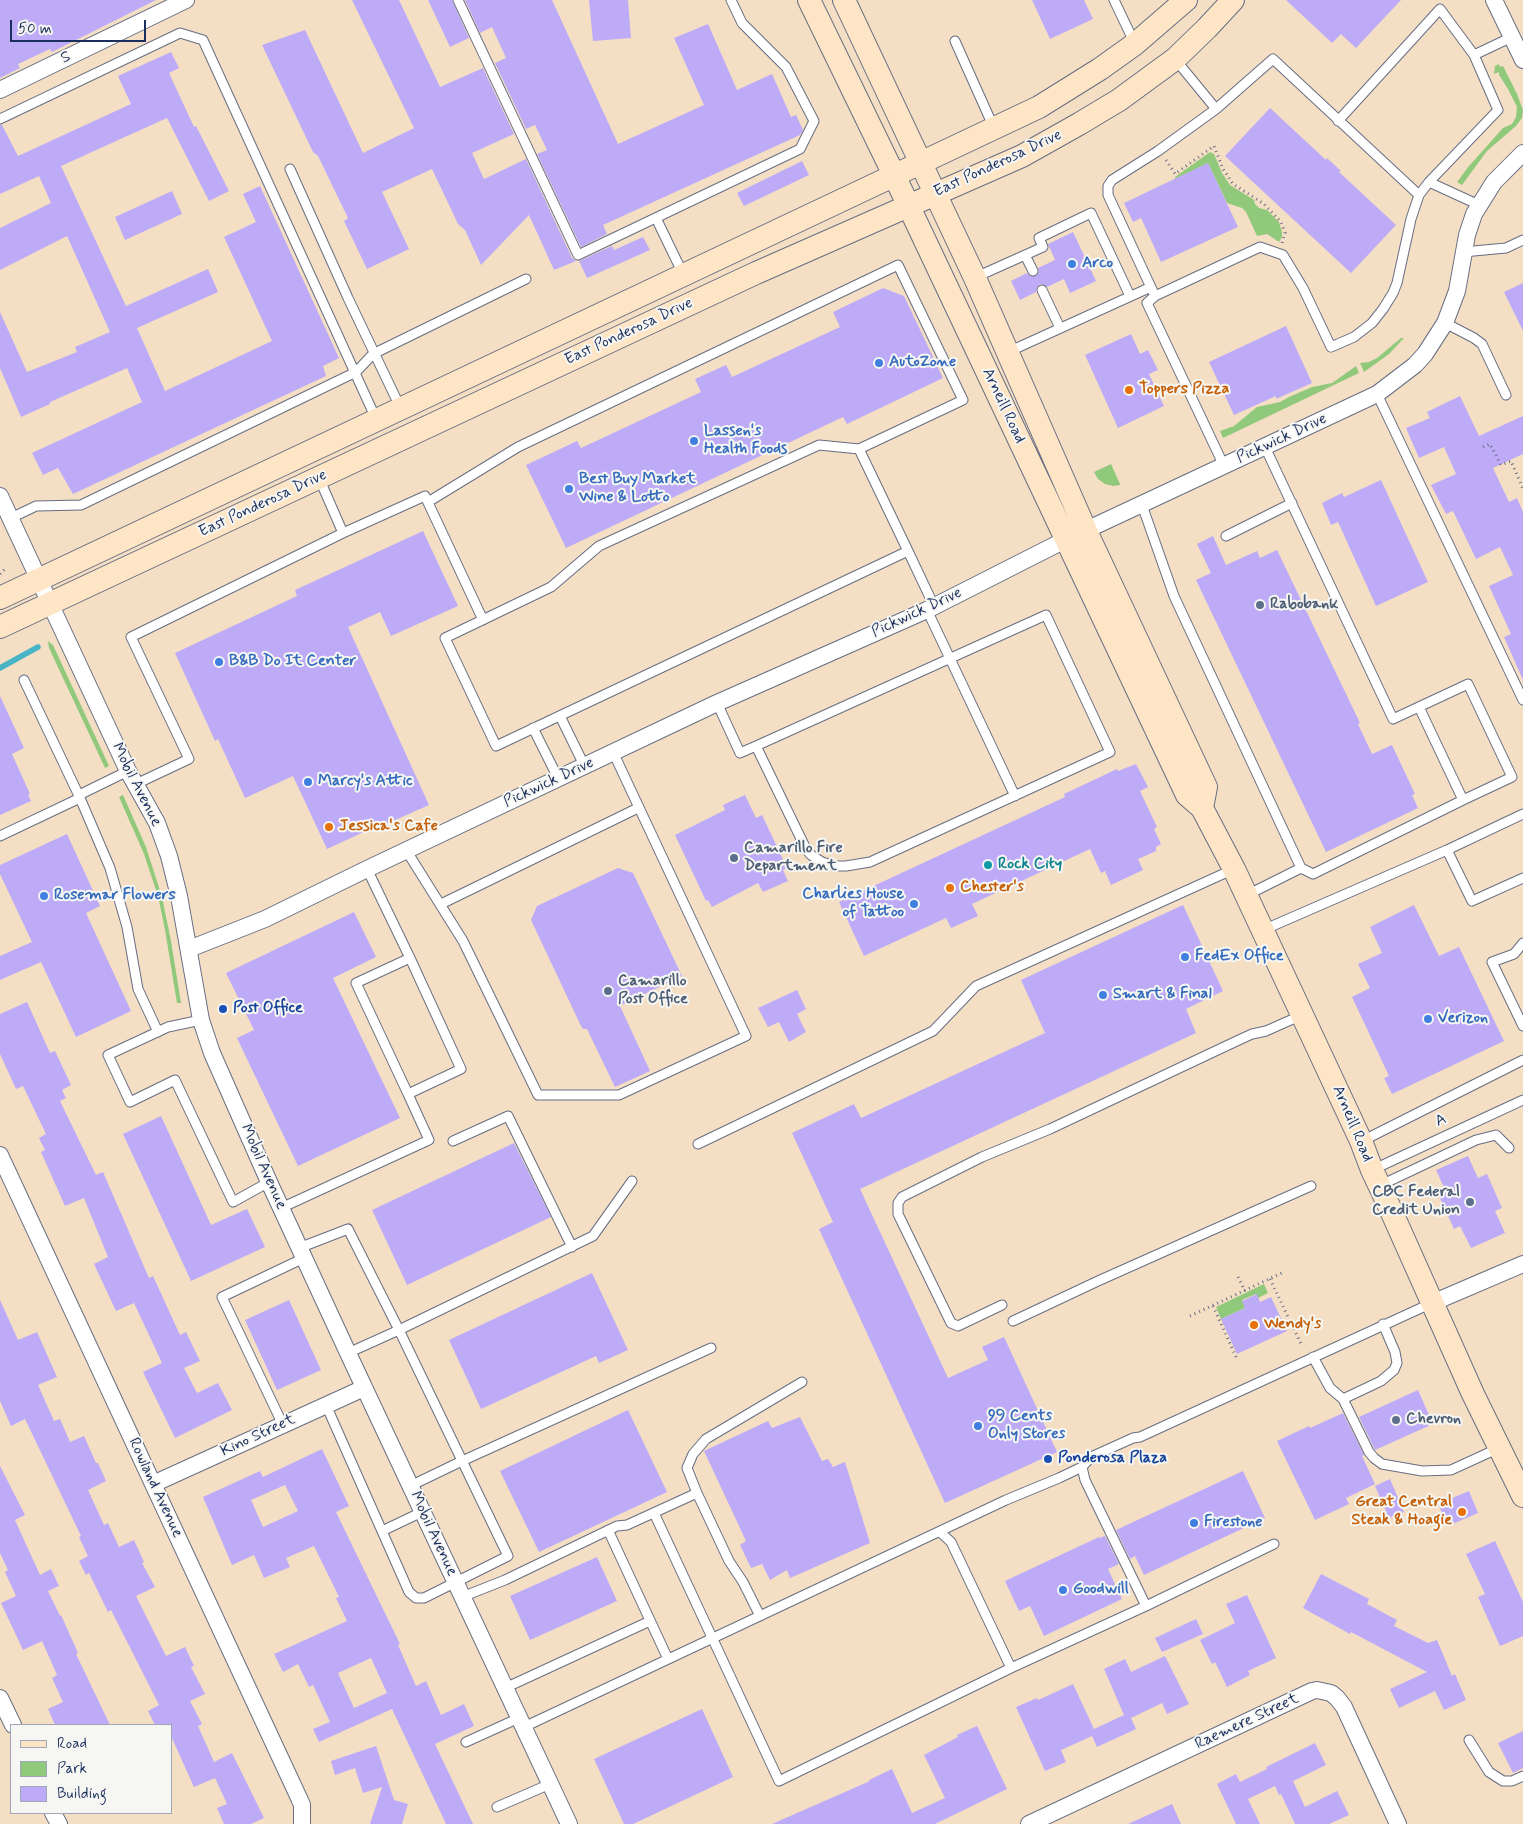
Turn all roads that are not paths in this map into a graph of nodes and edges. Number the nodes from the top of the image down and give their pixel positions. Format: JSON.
{"nodes":[{"id":1,"x":186,"y":0,"type":"edge"},
{"id":2,"x":458,"y":0,"type":"edge"},
{"id":3,"x":731,"y":0,"type":"edge"},
{"id":4,"x":809,"y":0,"type":"edge"},
{"id":5,"x":844,"y":0,"type":"edge"},
{"id":6,"x":1114,"y":0,"type":"edge"},
{"id":7,"x":1186,"y":0,"type":"edge"},
{"id":8,"x":1232,"y":0,"type":"edge"},
{"id":9,"x":1494,"y":0,"type":"edge"},
{"id":10,"x":1512,"y":37,"type":"junction"},
{"id":11,"x":956,"y":41,"type":"dead end"},
{"id":12,"x":1135,"y":44,"type":"junction"},
{"id":13,"x":1474,"y":55,"type":"junction"},
{"id":14,"x":1175,"y":58,"type":"junction"},
{"id":15,"x":1523,"y":60,"type":"edge"},
{"id":16,"x":0,"y":90,"type":"edge"},
{"id":17,"x":1216,"y":109,"type":"junction"},
{"id":18,"x":0,"y":119,"type":"edge"},
{"id":19,"x":1338,"y":121,"type":"junction"},
{"id":20,"x":994,"y":129,"type":"junction"},
{"id":21,"x":1523,"y":153,"type":"edge"},
{"id":22,"x":921,"y":162,"type":"junction"},
{"id":23,"x":290,"y":168,"type":"dead end"},
{"id":24,"x":894,"y":175,"type":"junction"},
{"id":25,"x":1429,"y":182,"type":"junction"},
{"id":26,"x":935,"y":194,"type":"junction"},
{"id":27,"x":1419,"y":195,"type":"junction"},
{"id":28,"x":908,"y":205,"type":"junction"},
{"id":29,"x":1479,"y":205,"type":"junction"},
{"id":30,"x":656,"y":218,"type":"junction"},
{"id":31,"x":1523,"y":240,"type":"edge"},
{"id":32,"x":1463,"y":252,"type":"junction"},
{"id":33,"x":1025,"y":255,"type":"junction"},
{"id":34,"x":1033,"y":270,"type":"dead end"},
{"id":35,"x":683,"y":275,"type":"junction"},
{"id":36,"x":974,"y":278,"type":"junction"},
{"id":37,"x":526,"y":279,"type":"dead end"},
{"id":38,"x":1151,"y":287,"type":"junction"},
{"id":39,"x":1042,"y":290,"type":"dead end"},
{"id":40,"x":1130,"y":296,"type":"junction"},
{"id":41,"x":1155,"y":296,"type":"junction"},
{"id":42,"x":1445,"y":323,"type":"junction"},
{"id":43,"x":1060,"y":328,"type":"junction"},
{"id":44,"x":1008,"y":352,"type":"junction"},
{"id":45,"x":373,"y":354,"type":"junction"},
{"id":46,"x":356,"y":372,"type":"junction"},
{"id":47,"x":1377,"y":394,"type":"junction"},
{"id":48,"x":1506,"y":395,"type":"dead end"},
{"id":49,"x":402,"y":410,"type":"junction"},
{"id":50,"x":377,"y":421,"type":"junction"},
{"id":51,"x":1265,"y":447,"type":"junction"},
{"id":52,"x":859,"y":449,"type":"junction"},
{"id":53,"x":1224,"y":466,"type":"junction"},
{"id":54,"x":319,"y":478,"type":"junction"},
{"id":55,"x":0,"y":496,"type":"edge"},
{"id":56,"x":428,"y":502,"type":"junction"},
{"id":57,"x":1292,"y":504,"type":"junction"},
{"id":58,"x":1142,"y":505,"type":"junction"},
{"id":59,"x":10,"y":518,"type":"junction"},
{"id":60,"x":1086,"y":531,"type":"junction"},
{"id":61,"x":343,"y":533,"type":"junction"},
{"id":62,"x":1226,"y":536,"type":"dead end"},
{"id":63,"x":1065,"y":540,"type":"junction"},
{"id":64,"x":908,"y":551,"type":"junction"},
{"id":65,"x":39,"y":580,"type":"junction"},
{"id":66,"x":0,"y":598,"type":"edge"},
{"id":67,"x":50,"y":603,"type":"junction"},
{"id":68,"x":931,"y":608,"type":"junction"},
{"id":69,"x":483,"y":620,"type":"junction"},
{"id":70,"x":0,"y":627,"type":"edge"},
{"id":71,"x":950,"y":659,"type":"junction"},
{"id":72,"x":24,"y":680,"type":"dead end"},
{"id":73,"x":1523,"y":700,"type":"edge"},
{"id":74,"x":717,"y":703,"type":"junction"},
{"id":75,"x":1419,"y":707,"type":"junction"},
{"id":76,"x":560,"y":716,"type":"junction"},
{"id":77,"x":533,"y":728,"type":"junction"},
{"id":78,"x":756,"y":746,"type":"junction"},
{"id":79,"x":613,"y":752,"type":"junction"},
{"id":80,"x":584,"y":766,"type":"junction"},
{"id":81,"x":132,"y":777,"type":"junction"},
{"id":82,"x":558,"y":778,"type":"junction"},
{"id":83,"x":1015,"y":796,"type":"junction"},
{"id":84,"x":79,"y":797,"type":"junction"},
{"id":85,"x":1463,"y":800,"type":"junction"},
{"id":86,"x":638,"y":808,"type":"junction"},
{"id":87,"x":1202,"y":808,"type":"junction"},
{"id":88,"x":1523,"y":814,"type":"edge"},
{"id":89,"x":0,"y":836,"type":"edge"},
{"id":90,"x":406,"y":850,"type":"junction"},
{"id":91,"x":1447,"y":850,"type":"junction"},
{"id":92,"x":1301,"y":868,"type":"junction"},
{"id":93,"x":367,"y":869,"type":"junction"},
{"id":94,"x":1234,"y":869,"type":"junction"},
{"id":95,"x":1523,"y":878,"type":"edge"},
{"id":96,"x":1246,"y":895,"type":"junction"},
{"id":97,"x":441,"y":904,"type":"junction"},
{"id":98,"x":1263,"y":930,"type":"junction"},
{"id":99,"x":1523,"y":943,"type":"edge"},
{"id":100,"x":189,"y":949,"type":"junction"},
{"id":101,"x":410,"y":958,"type":"junction"},
{"id":102,"x":1303,"y":1014,"type":"junction"},
{"id":103,"x":201,"y":1020,"type":"junction"},
{"id":104,"x":1523,"y":1026,"type":"edge"},
{"id":105,"x":158,"y":1032,"type":"junction"},
{"id":106,"x":1523,"y":1060,"type":"edge"},
{"id":107,"x":408,"y":1094,"type":"junction"},
{"id":108,"x":1523,"y":1100,"type":"edge"},
{"id":109,"x":453,"y":1141,"type":"dead end"},
{"id":110,"x":1361,"y":1141,"type":"junction"},
{"id":111,"x":698,"y":1144,"type":"dead end"},
{"id":112,"x":1509,"y":1148,"type":"dead end"},
{"id":113,"x":0,"y":1155,"type":"edge"},
{"id":114,"x":1375,"y":1178,"type":"junction"},
{"id":115,"x":632,"y":1180,"type":"dead end"},
{"id":116,"x":269,"y":1182,"type":"junction"},
{"id":117,"x":1311,"y":1186,"type":"dead end"},
{"id":118,"x":281,"y":1208,"type":"junction"},
{"id":119,"x":572,"y":1247,"type":"junction"},
{"id":120,"x":301,"y":1253,"type":"junction"},
{"id":121,"x":1523,"y":1264,"type":"edge"},
{"id":122,"x":1432,"y":1303,"type":"junction"},
{"id":123,"x":1002,"y":1305,"type":"dead end"},
{"id":124,"x":1013,"y":1321,"type":"dead end"},
{"id":125,"x":1382,"y":1324,"type":"junction"},
{"id":126,"x":399,"y":1330,"type":"junction"},
{"id":127,"x":711,"y":1348,"type":"dead end"},
{"id":128,"x":348,"y":1353,"type":"junction"},
{"id":129,"x":1313,"y":1357,"type":"junction"},
{"id":130,"x":802,"y":1382,"type":"dead end"},
{"id":131,"x":364,"y":1388,"type":"junction"},
{"id":132,"x":1343,"y":1399,"type":"junction"},
{"id":133,"x":326,"y":1405,"type":"junction"},
{"id":134,"x":282,"y":1425,"type":"junction"},
{"id":135,"x":1499,"y":1448,"type":"junction"},
{"id":136,"x":462,"y":1461,"type":"junction"},
{"id":137,"x":1082,"y":1467,"type":"junction"},
{"id":138,"x":153,"y":1484,"type":"junction"},
{"id":139,"x":410,"y":1486,"type":"junction"},
{"id":140,"x":697,"y":1493,"type":"junction"},
{"id":141,"x":1523,"y":1496,"type":"edge"},
{"id":142,"x":422,"y":1512,"type":"junction"},
{"id":143,"x":654,"y":1513,"type":"junction"},
{"id":144,"x":608,"y":1530,"type":"junction"},
{"id":145,"x":382,"y":1531,"type":"junction"},
{"id":146,"x":940,"y":1532,"type":"junction"},
{"id":147,"x":1274,"y":1544,"type":"dead end"},
{"id":148,"x":459,"y":1590,"type":"junction"},
{"id":149,"x":1146,"y":1606,"type":"junction"},
{"id":150,"x":760,"y":1616,"type":"junction"},
{"id":151,"x":650,"y":1621,"type":"junction"},
{"id":152,"x":713,"y":1638,"type":"junction"},
{"id":153,"x":668,"y":1659,"type":"junction"},
{"id":154,"x":1011,"y":1668,"type":"junction"},
{"id":155,"x":505,"y":1688,"type":"junction"},
{"id":156,"x":0,"y":1698,"type":"edge"},
{"id":157,"x":521,"y":1723,"type":"junction"},
{"id":158,"x":12,"y":1724,"type":"edge"},
{"id":159,"x":1469,"y":1740,"type":"dead end"},
{"id":160,"x":466,"y":1742,"type":"dead end"},
{"id":161,"x":1523,"y":1776,"type":"edge"},
{"id":162,"x":550,"y":1784,"type":"junction"},
{"id":163,"x":497,"y":1807,"type":"dead end"},
{"id":164,"x":302,"y":1824,"type":"edge"},
{"id":165,"x":569,"y":1824,"type":"edge"},
{"id":166,"x":1029,"y":1824,"type":"edge"},
{"id":167,"x":1398,"y":1824,"type":"edge"}],
"edges":[{"from":1,"to":16,"type":"street","name":"S"},
{"from":2,"to":30,"type":"lane"},
{"from":3,"to":30,"type":"lane"},
{"from":4,"to":24,"type":"main road","name":"Arneill Road"},
{"from":5,"to":22,"type":"main road","name":"Arneill Road"},
{"from":6,"to":12,"type":"lane"},
{"from":7,"to":12,"type":"main road","name":"East Ponderosa Drive"},
{"from":8,"to":14,"type":"main road","name":"East Ponderosa Drive"},
{"from":9,"to":10,"type":"street"},
{"from":10,"to":13,"type":"lane"},
{"from":10,"to":15,"type":"street"},
{"from":11,"to":20,"type":"lane"},
{"from":12,"to":20,"type":"main road","name":"East Ponderosa Drive"},
{"from":13,"to":19,"type":"lane"},
{"from":13,"to":25,"type":"lane"},
{"from":14,"to":17,"type":"lane"},
{"from":14,"to":26,"type":"main road","name":"East Ponderosa Drive"},
{"from":17,"to":19,"type":"lane"},
{"from":17,"to":38,"type":"lane"},
{"from":18,"to":46,"type":"lane"},
{"from":19,"to":27,"type":"lane"},
{"from":20,"to":22,"type":"main road","name":"East Ponderosa Drive"},
{"from":21,"to":29,"type":"street","name":"Pickwick Drive"},
{"from":22,"to":24,"type":"main road","name":"East Ponderosa Drive"},
{"from":22,"to":26,"type":"main road","name":"Arneill Road"},
{"from":23,"to":45,"type":"lane"},
{"from":24,"to":28,"type":"main road","name":"Arneill Road"},
{"from":24,"to":35,"type":"main road","name":"East Ponderosa Drive"},
{"from":25,"to":27,"type":"lane"},
{"from":25,"to":29,"type":"lane"},
{"from":26,"to":28,"type":"main road","name":"East Ponderosa Drive"},
{"from":26,"to":36,"type":"main road","name":"Arneill Road"},
{"from":27,"to":41,"type":"lane"},
{"from":28,"to":54,"type":"main road","name":"East Ponderosa Drive"},
{"from":28,"to":63,"type":"main road","name":"Arneill Road"},
{"from":29,"to":32,"type":"street","name":"Pickwick Drive"},
{"from":30,"to":35,"type":"lane"},
{"from":31,"to":32,"type":"lane"},
{"from":32,"to":42,"type":"street","name":"Pickwick Drive"},
{"from":33,"to":34,"type":"lane"},
{"from":33,"to":36,"type":"lane"},
{"from":33,"to":40,"type":"lane"},
{"from":35,"to":49,"type":"main road","name":"East Ponderosa Drive"},
{"from":36,"to":44,"type":"main road","name":"Arneill Road"},
{"from":37,"to":45,"type":"lane"},
{"from":38,"to":40,"type":"lane"},
{"from":38,"to":41,"type":"lane"},
{"from":39,"to":43,"type":"lane"},
{"from":40,"to":43,"type":"lane"},
{"from":41,"to":53,"type":"lane"},
{"from":42,"to":47,"type":"street","name":"Pickwick Drive"},
{"from":42,"to":48,"type":"lane"},
{"from":43,"to":44,"type":"lane"},
{"from":44,"to":60,"type":"main road","name":"Arneill Road"},
{"from":45,"to":46,"type":"lane"},
{"from":45,"to":49,"type":"lane"},
{"from":46,"to":50,"type":"lane"},
{"from":46,"to":59,"type":"lane"},
{"from":47,"to":51,"type":"street","name":"Pickwick Drive"},
{"from":47,"to":73,"type":"lane"},
{"from":49,"to":50,"type":"main road","name":"East Ponderosa Drive"},
{"from":50,"to":65,"type":"main road","name":"East Ponderosa Drive"},
{"from":51,"to":53,"type":"street","name":"Pickwick Drive"},
{"from":51,"to":57,"type":"lane"},
{"from":52,"to":56,"type":"lane"},
{"from":52,"to":64,"type":"lane"},
{"from":52,"to":69,"type":"lane"},
{"from":53,"to":58,"type":"street","name":"Pickwick Drive"},
{"from":54,"to":61,"type":"lane"},
{"from":54,"to":67,"type":"main road","name":"East Ponderosa Drive"},
{"from":55,"to":59,"type":"street","name":"Mobil Avenue"},
{"from":56,"to":61,"type":"lane"},
{"from":56,"to":69,"type":"lane"},
{"from":57,"to":62,"type":"lane"},
{"from":57,"to":75,"type":"lane"},
{"from":58,"to":60,"type":"street","name":"Pickwick Drive"},
{"from":58,"to":92,"type":"lane"},
{"from":59,"to":65,"type":"street","name":"Mobil Avenue"},
{"from":60,"to":63,"type":"street","name":"Pickwick Drive"},
{"from":60,"to":87,"type":"main road","name":"Arneill Road"},
{"from":61,"to":81,"type":"lane"},
{"from":63,"to":68,"type":"street","name":"Pickwick Drive"},
{"from":63,"to":87,"type":"main road","name":"Arneill Road"},
{"from":64,"to":68,"type":"lane"},
{"from":64,"to":76,"type":"lane"},
{"from":65,"to":66,"type":"main road","name":"East Ponderosa Drive"},
{"from":65,"to":67,"type":"street","name":"Mobil Avenue"},
{"from":67,"to":70,"type":"main road","name":"East Ponderosa Drive"},
{"from":67,"to":81,"type":"street","name":"Mobil Avenue"},
{"from":68,"to":71,"type":"lane"},
{"from":68,"to":74,"type":"street","name":"Pickwick Drive"},
{"from":69,"to":77,"type":"lane"},
{"from":71,"to":78,"type":"lane"},
{"from":71,"to":83,"type":"lane"},
{"from":71,"to":83,"type":"lane"},
{"from":72,"to":84,"type":"lane"},
{"from":74,"to":78,"type":"lane"},
{"from":74,"to":79,"type":"street","name":"Pickwick Drive"},
{"from":75,"to":85,"type":"lane"},
{"from":75,"to":85,"type":"lane"},
{"from":76,"to":77,"type":"lane"},
{"from":76,"to":80,"type":"lane"},
{"from":77,"to":82,"type":"lane"},
{"from":78,"to":83,"type":"lane"},
{"from":79,"to":80,"type":"street","name":"Pickwick Drive"},
{"from":79,"to":86,"type":"lane"},
{"from":80,"to":82,"type":"street","name":"Pickwick Drive"},
{"from":81,"to":84,"type":"lane"},
{"from":81,"to":100,"type":"street","name":"Mobil Avenue"},
{"from":82,"to":90,"type":"street","name":"Pickwick Drive"},
{"from":84,"to":89,"type":"lane"},
{"from":84,"to":105,"type":"lane"},
{"from":85,"to":92,"type":"lane"},
{"from":86,"to":97,"type":"lane"},
{"from":86,"to":97,"type":"lane"},
{"from":87,"to":94,"type":"main road","name":"Arneill Road"},
{"from":88,"to":91,"type":"lane"},
{"from":90,"to":93,"type":"street","name":"Pickwick Drive"},
{"from":90,"to":97,"type":"lane"},
{"from":91,"to":95,"type":"lane"},
{"from":91,"to":98,"type":"lane"},
{"from":92,"to":96,"type":"lane"},
{"from":93,"to":100,"type":"street","name":"Pickwick Drive"},
{"from":93,"to":101,"type":"lane"},
{"from":94,"to":96,"type":"main road","name":"Arneill Road"},
{"from":94,"to":111,"type":"lane"},
{"from":96,"to":98,"type":"main road","name":"Arneill Road"},
{"from":98,"to":102,"type":"main road","name":"Arneill Road"},
{"from":99,"to":104,"type":"lane"},
{"from":100,"to":103,"type":"street","name":"Mobil Avenue"},
{"from":101,"to":107,"type":"lane"},
{"from":101,"to":107,"type":"lane"},
{"from":102,"to":110,"type":"main road","name":"Arneill Road"},
{"from":102,"to":123,"type":"lane"},
{"from":103,"to":105,"type":"lane"},
{"from":103,"to":116,"type":"street","name":"Mobil Avenue"},
{"from":105,"to":116,"type":"lane"},
{"from":106,"to":110,"type":"lane"},
{"from":107,"to":118,"type":"lane"},
{"from":108,"to":114,"type":"lane","name":"A"},
{"from":109,"to":119,"type":"lane"},
{"from":110,"to":114,"type":"main road","name":"Arneill Road"},
{"from":112,"to":114,"type":"lane"},
{"from":113,"to":138,"type":"street","name":"Rowland Avenue"},
{"from":114,"to":122,"type":"main road","name":"Arneill Road"},
{"from":115,"to":119,"type":"lane"},
{"from":116,"to":118,"type":"street","name":"Mobil Avenue"},
{"from":117,"to":124,"type":"lane"},
{"from":118,"to":120,"type":"street","name":"Mobil Avenue"},
{"from":119,"to":126,"type":"lane"},
{"from":120,"to":126,"type":"lane"},
{"from":120,"to":128,"type":"street","name":"Mobil Avenue"},
{"from":120,"to":134,"type":"lane"},
{"from":121,"to":122,"type":"street"},
{"from":122,"to":125,"type":"lane"},
{"from":122,"to":135,"type":"main road","name":"Arneill Road"},
{"from":125,"to":129,"type":"lane"},
{"from":125,"to":132,"type":"lane"},
{"from":126,"to":128,"type":"lane"},
{"from":126,"to":136,"type":"lane"},
{"from":127,"to":136,"type":"lane"},
{"from":128,"to":131,"type":"street","name":"Mobil Avenue"},
{"from":129,"to":132,"type":"lane"},
{"from":129,"to":137,"type":"lane"},
{"from":130,"to":140,"type":"lane"},
{"from":131,"to":133,"type":"street","name":"Kino Street"},
{"from":131,"to":139,"type":"street","name":"Mobil Avenue"},
{"from":132,"to":135,"type":"lane"},
{"from":133,"to":134,"type":"street","name":"Kino Street"},
{"from":133,"to":145,"type":"lane"},
{"from":134,"to":138,"type":"street","name":"Kino Street"},
{"from":135,"to":141,"type":"main road","name":"Arneill Road"},
{"from":136,"to":139,"type":"lane"},
{"from":136,"to":148,"type":"lane"},
{"from":137,"to":146,"type":"lane"},
{"from":137,"to":149,"type":"lane"},
{"from":138,"to":164,"type":"street","name":"Rowland Avenue"},
{"from":139,"to":142,"type":"street","name":"Mobil Avenue"},
{"from":140,"to":143,"type":"lane"},
{"from":140,"to":150,"type":"lane"},
{"from":142,"to":145,"type":"lane"},
{"from":142,"to":148,"type":"street","name":"Mobil Avenue"},
{"from":143,"to":144,"type":"lane"},
{"from":143,"to":152,"type":"lane"},
{"from":144,"to":148,"type":"lane"},
{"from":144,"to":151,"type":"lane"},
{"from":145,"to":148,"type":"lane"},
{"from":146,"to":150,"type":"lane"},
{"from":146,"to":154,"type":"lane"},
{"from":147,"to":149,"type":"lane"},
{"from":148,"to":155,"type":"street","name":"Mobil Avenue"},
{"from":149,"to":154,"type":"lane"},
{"from":150,"to":152,"type":"lane"},
{"from":151,"to":153,"type":"lane"},
{"from":151,"to":155,"type":"lane"},
{"from":152,"to":153,"type":"lane"},
{"from":152,"to":154,"type":"lane"},
{"from":153,"to":157,"type":"lane"},
{"from":155,"to":157,"type":"street","name":"Mobil Avenue"},
{"from":156,"to":158,"type":"street"},
{"from":157,"to":160,"type":"lane"},
{"from":157,"to":162,"type":"street","name":"Mobil Avenue"},
{"from":159,"to":161,"type":"lane"},
{"from":162,"to":163,"type":"lane"},
{"from":162,"to":165,"type":"street","name":"Mobil Avenue"},
{"from":166,"to":167,"type":"street","name":"Raemere Street"}]}
